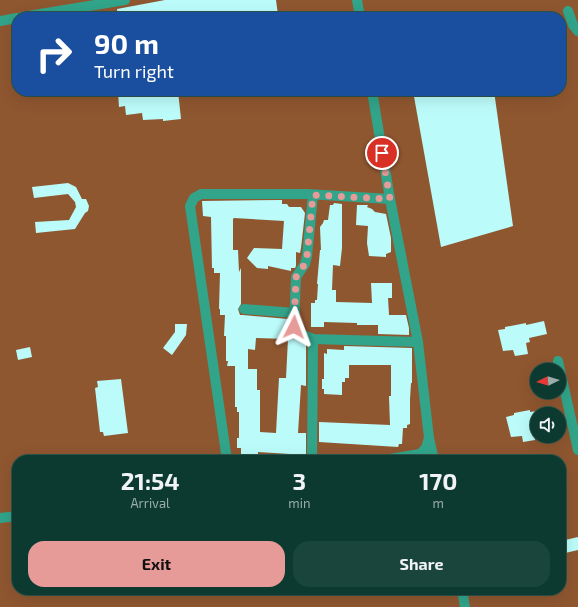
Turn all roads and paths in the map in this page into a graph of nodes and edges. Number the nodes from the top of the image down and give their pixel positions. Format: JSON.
{"nodes":[{"id":1,"x":124,"y":0,"type":"edge"},
{"id":2,"x":357,"y":0,"type":"edge"},
{"id":3,"x":568,"y":11,"type":"dead end"},
{"id":4,"x":52,"y":12,"type":"edge"},
{"id":5,"x":359,"y":12,"type":"edge"},
{"id":6,"x":12,"y":19,"type":"edge"},
{"id":7,"x":0,"y":21,"type":"edge"},
{"id":8,"x":578,"y":31,"type":"edge"},
{"id":9,"x":373,"y":96,"type":"edge"},
{"id":10,"x":313,"y":195,"type":"junction"},
{"id":11,"x":390,"y":199,"type":"junction"},
{"id":12,"x":244,"y":310,"type":"dead end"},
{"id":13,"x":295,"y":313,"type":"junction"},
{"id":14,"x":313,"y":339,"type":"junction"},
{"id":15,"x":418,"y":342,"type":"junction"},
{"id":16,"x":558,"y":361,"type":"dead end"},
{"id":17,"x":429,"y":438,"type":"junction"},
{"id":18,"x":578,"y":450,"type":"edge"},
{"id":19,"x":226,"y":455,"type":"edge"},
{"id":20,"x":312,"y":455,"type":"edge"},
{"id":21,"x":414,"y":455,"type":"edge"},
{"id":22,"x":433,"y":455,"type":"edge"},
{"id":23,"x":12,"y":517,"type":"edge"},
{"id":24,"x":0,"y":518,"type":"edge"},
{"id":25,"x":463,"y":595,"type":"edge"},
{"id":26,"x":465,"y":607,"type":"edge"}],
"edges":[{"from":1,"to":4,"type":"street"},
{"from":2,"to":5,"type":"street"},
{"from":3,"to":8,"type":"street"},
{"from":6,"to":7,"type":"street"},
{"from":9,"to":11,"type":"street"},
{"from":10,"to":11,"type":"street"},
{"from":10,"to":13,"type":"street"},
{"from":10,"to":19,"type":"street"},
{"from":11,"to":15,"type":"street"},
{"from":12,"to":13,"type":"street"},
{"from":13,"to":14,"type":"street"},
{"from":14,"to":15,"type":"street"},
{"from":14,"to":20,"type":"street"},
{"from":15,"to":17,"type":"street"},
{"from":16,"to":18,"type":"street"},
{"from":17,"to":21,"type":"street"},
{"from":17,"to":22,"type":"street"},
{"from":23,"to":24,"type":"street"},
{"from":25,"to":26,"type":"street"}]}
